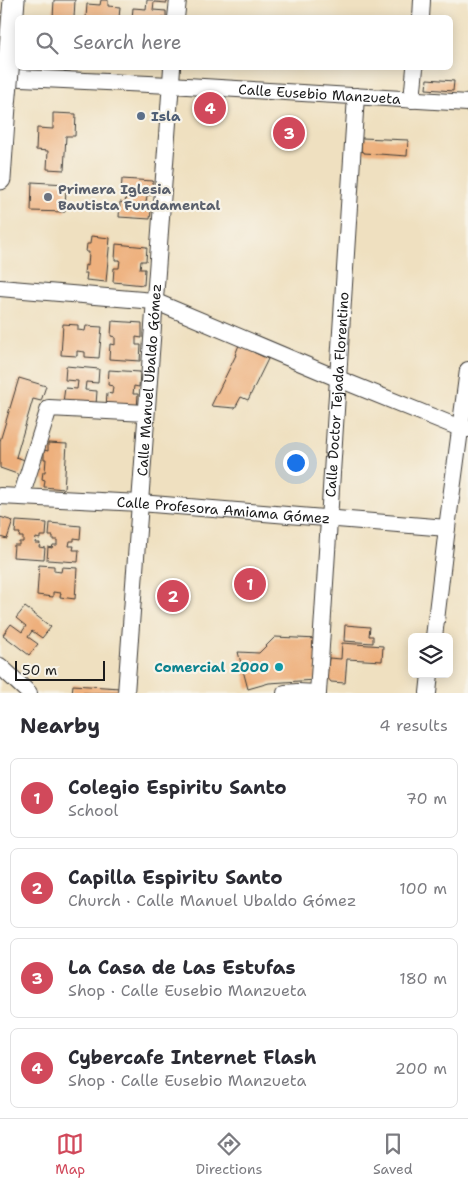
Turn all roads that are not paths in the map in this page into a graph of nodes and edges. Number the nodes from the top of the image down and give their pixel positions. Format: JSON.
{"nodes":[{"id":1,"x":14,"y":0,"type":"edge"},
{"id":2,"x":178,"y":0,"type":"edge"},
{"id":3,"x":422,"y":0,"type":"edge"},
{"id":4,"x":176,"y":15,"type":"edge"},
{"id":5,"x":421,"y":15,"type":"edge"},
{"id":6,"x":172,"y":70,"type":"edge"},
{"id":7,"x":415,"y":70,"type":"edge"},
{"id":8,"x":0,"y":77,"type":"edge"},
{"id":9,"x":170,"y":85,"type":"junction"},
{"id":10,"x":356,"y":96,"type":"junction"},
{"id":11,"x":412,"y":100,"type":"junction"},
{"id":12,"x":468,"y":103,"type":"edge"},
{"id":13,"x":0,"y":179,"type":"edge"},
{"id":14,"x":0,"y":288,"type":"edge"},
{"id":15,"x":154,"y":301,"type":"junction"},
{"id":16,"x":468,"y":370,"type":"edge"},
{"id":17,"x":339,"y":379,"type":"junction"},
{"id":18,"x":146,"y":413,"type":"junction"},
{"id":19,"x":464,"y":429,"type":"edge"},
{"id":20,"x":0,"y":496,"type":"edge"},
{"id":21,"x":21,"y":497,"type":"junction"},
{"id":22,"x":140,"y":503,"type":"junction"},
{"id":23,"x":328,"y":518,"type":"junction"},
{"id":24,"x":447,"y":528,"type":"junction"},
{"id":25,"x":434,"y":633,"type":"edge"},
{"id":26,"x":0,"y":666,"type":"edge"},
{"id":27,"x":430,"y":678,"type":"edge"},
{"id":28,"x":29,"y":693,"type":"edge"},
{"id":29,"x":126,"y":693,"type":"edge"},
{"id":30,"x":285,"y":693,"type":"edge"},
{"id":31,"x":318,"y":693,"type":"edge"},
{"id":32,"x":428,"y":693,"type":"edge"}],
"edges":[{"from":1,"to":13,"type":"main road","bridge":true},
{"from":2,"to":4,"type":"street"},
{"from":3,"to":5,"type":"street"},
{"from":6,"to":9,"type":"street","name":"Calle Manuel Ubaldo Gómez"},
{"from":7,"to":11,"type":"street"},
{"from":8,"to":9,"type":"street","name":"Calle Eusebio Manzueta"},
{"from":9,"to":10,"type":"street","name":"Calle Eusebio Manzueta"},
{"from":9,"to":15,"type":"street","name":"Calle Manuel Ubaldo Gómez"},
{"from":10,"to":11,"type":"street","name":"Calle Eusebio Manzueta"},
{"from":10,"to":17,"type":"street","name":"Calle Doctor Tejada Florentino"},
{"from":11,"to":12,"type":"street","name":"Calle Eusebio Manzueta"},
{"from":14,"to":15,"type":"street"},
{"from":15,"to":17,"type":"street"},
{"from":15,"to":18,"type":"street","name":"Calle Manuel Ubaldo Gómez"},
{"from":16,"to":19,"type":"street"},
{"from":17,"to":19,"type":"street"},
{"from":17,"to":23,"type":"street","name":"Calle Doctor Tejada Florentino"},
{"from":18,"to":21,"type":"street"},
{"from":18,"to":22,"type":"street","name":"Calle Manuel Ubaldo Gómez"},
{"from":19,"to":24,"type":"street"},
{"from":20,"to":21,"type":"street","name":"Calle Profesora Amiama Gómez"},
{"from":21,"to":22,"type":"street","name":"Calle Profesora Amiama Gómez"},
{"from":22,"to":23,"type":"street","name":"Calle Profesora Amiama Gómez"},
{"from":22,"to":29,"type":"street","name":"Calle Manuel Ubaldo Gómez"},
{"from":23,"to":24,"type":"street","name":"Calle Profesora Amiama Gómez"},
{"from":23,"to":31,"type":"street","name":"Calle Doctor Tejada Florentino"},
{"from":24,"to":25,"type":"street"},
{"from":26,"to":28,"type":"street"},
{"from":27,"to":32,"type":"street"},
{"from":30,"to":31,"type":"street"}]}
